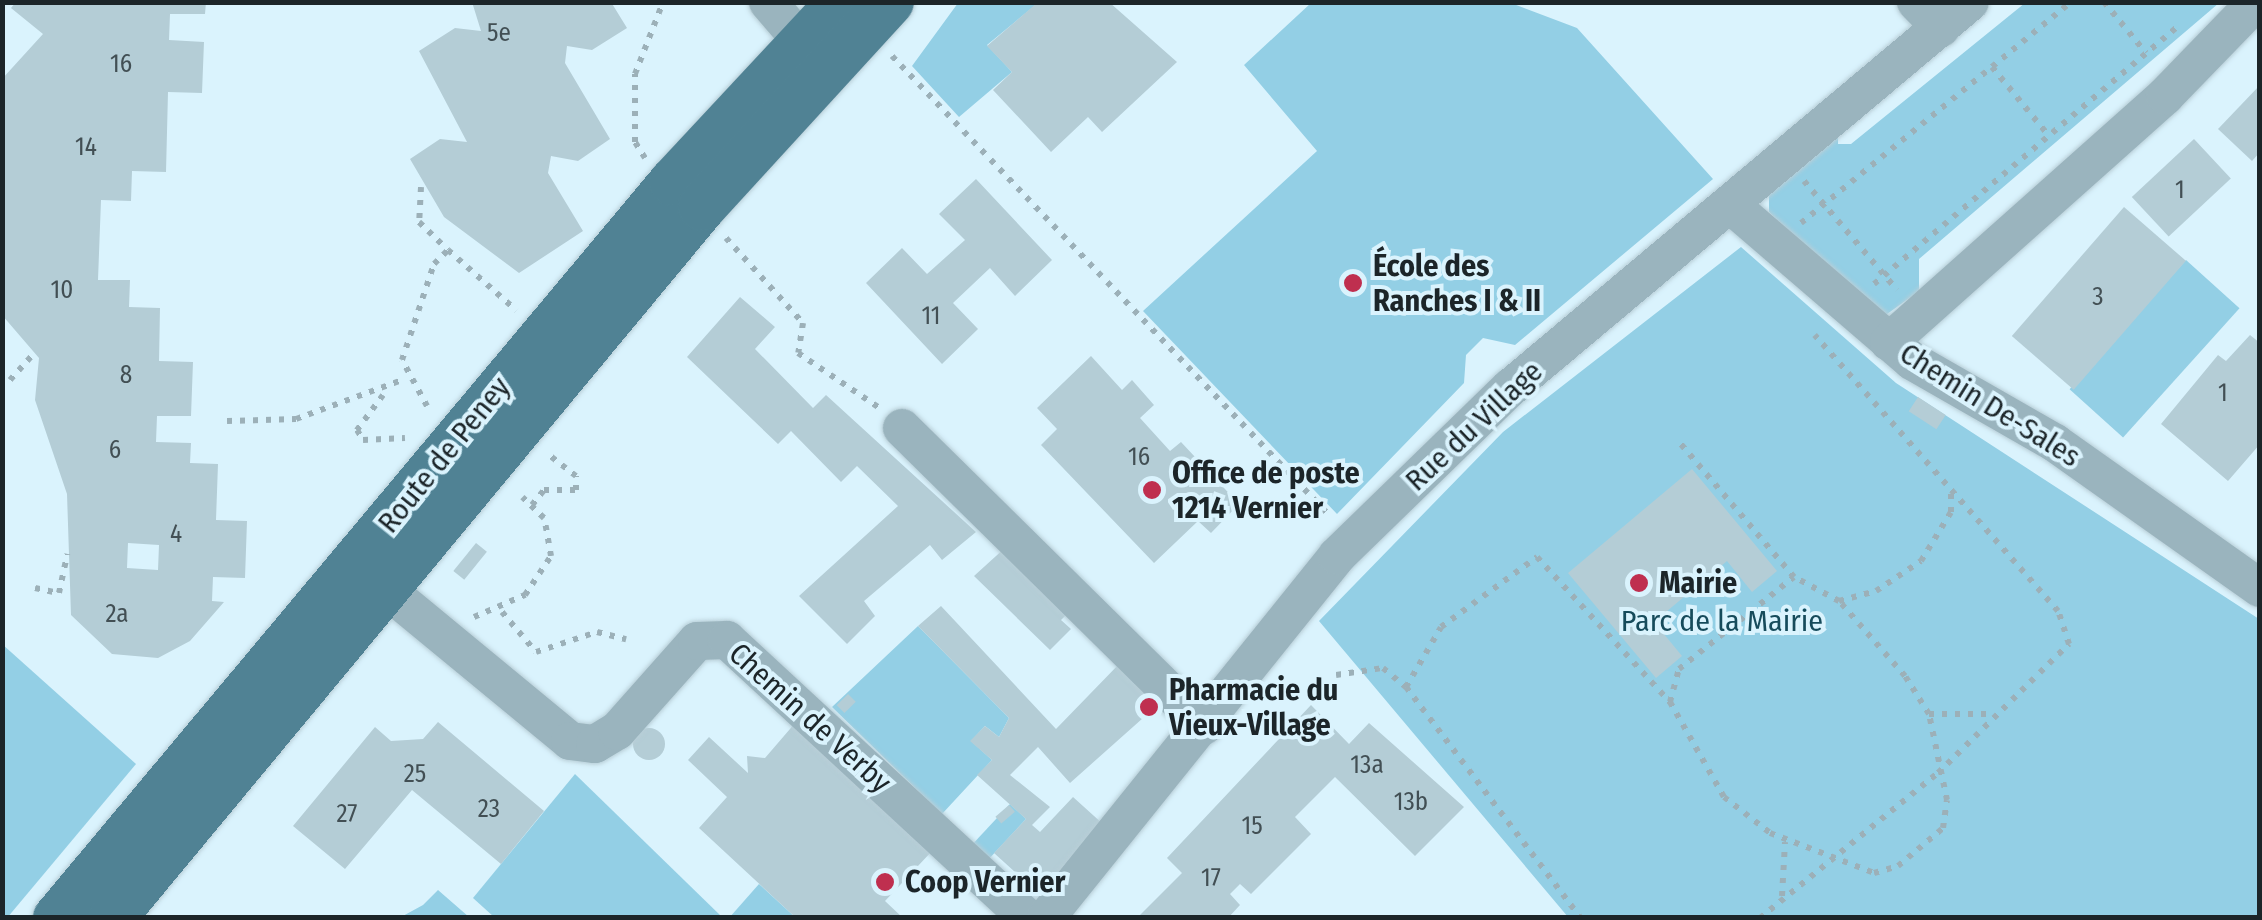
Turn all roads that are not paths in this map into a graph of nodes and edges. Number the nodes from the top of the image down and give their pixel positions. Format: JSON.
{"nodes":[{"id":1,"x":768,"y":2,"type":"edge"},
{"id":2,"x":841,"y":2,"type":"edge"},
{"id":3,"x":1970,"y":2,"type":"edge"},
{"id":4,"x":2256,"y":2,"type":"edge"},
{"id":5,"x":1928,"y":15,"type":"edge"},
{"id":6,"x":885,"y":24,"type":"edge"},
{"id":7,"x":803,"y":43,"type":"junction"},
{"id":8,"x":1732,"y":206,"type":"junction"},
{"id":9,"x":1889,"y":342,"type":"junction"},
{"id":10,"x":891,"y":418,"type":"road end"},
{"id":11,"x":370,"y":576,"type":"junction"},
{"id":12,"x":2260,"y":588,"type":"edge"},
{"id":13,"x":1204,"y":726,"type":"junction"},
{"id":14,"x":58,"y":918,"type":"edge"},
{"id":15,"x":112,"y":918,"type":"edge"},
{"id":16,"x":1028,"y":918,"type":"edge"},
{"id":17,"x":1046,"y":918,"type":"edge"}],
"edges":[{"from":1,"to":7,"type":"street"},
{"from":2,"to":7,"type":"main road","name":"Route de Peney"},
{"from":3,"to":5,"type":"street","name":"Rue du Village"},
{"from":4,"to":9,"type":"street"},
{"from":5,"to":8,"type":"street","name":"Rue du Village"},
{"from":6,"to":11,"type":"main road","name":"Route de Peney"},
{"from":7,"to":11,"type":"main road","name":"Route de Peney"},
{"from":8,"to":9,"type":"street","name":"Chemin De-Sales"},
{"from":8,"to":13,"type":"street","name":"Rue du Village"},
{"from":9,"to":12,"type":"street","name":"Chemin De-Sales"},
{"from":10,"to":13,"type":"street"},
{"from":11,"to":14,"type":"main road","name":"Route de Peney"},
{"from":11,"to":15,"type":"main road","name":"Route de Peney"},
{"from":11,"to":16,"type":"street","name":"Chemin de Verby"},
{"from":13,"to":17,"type":"street","name":"Rue du Village"}]}
